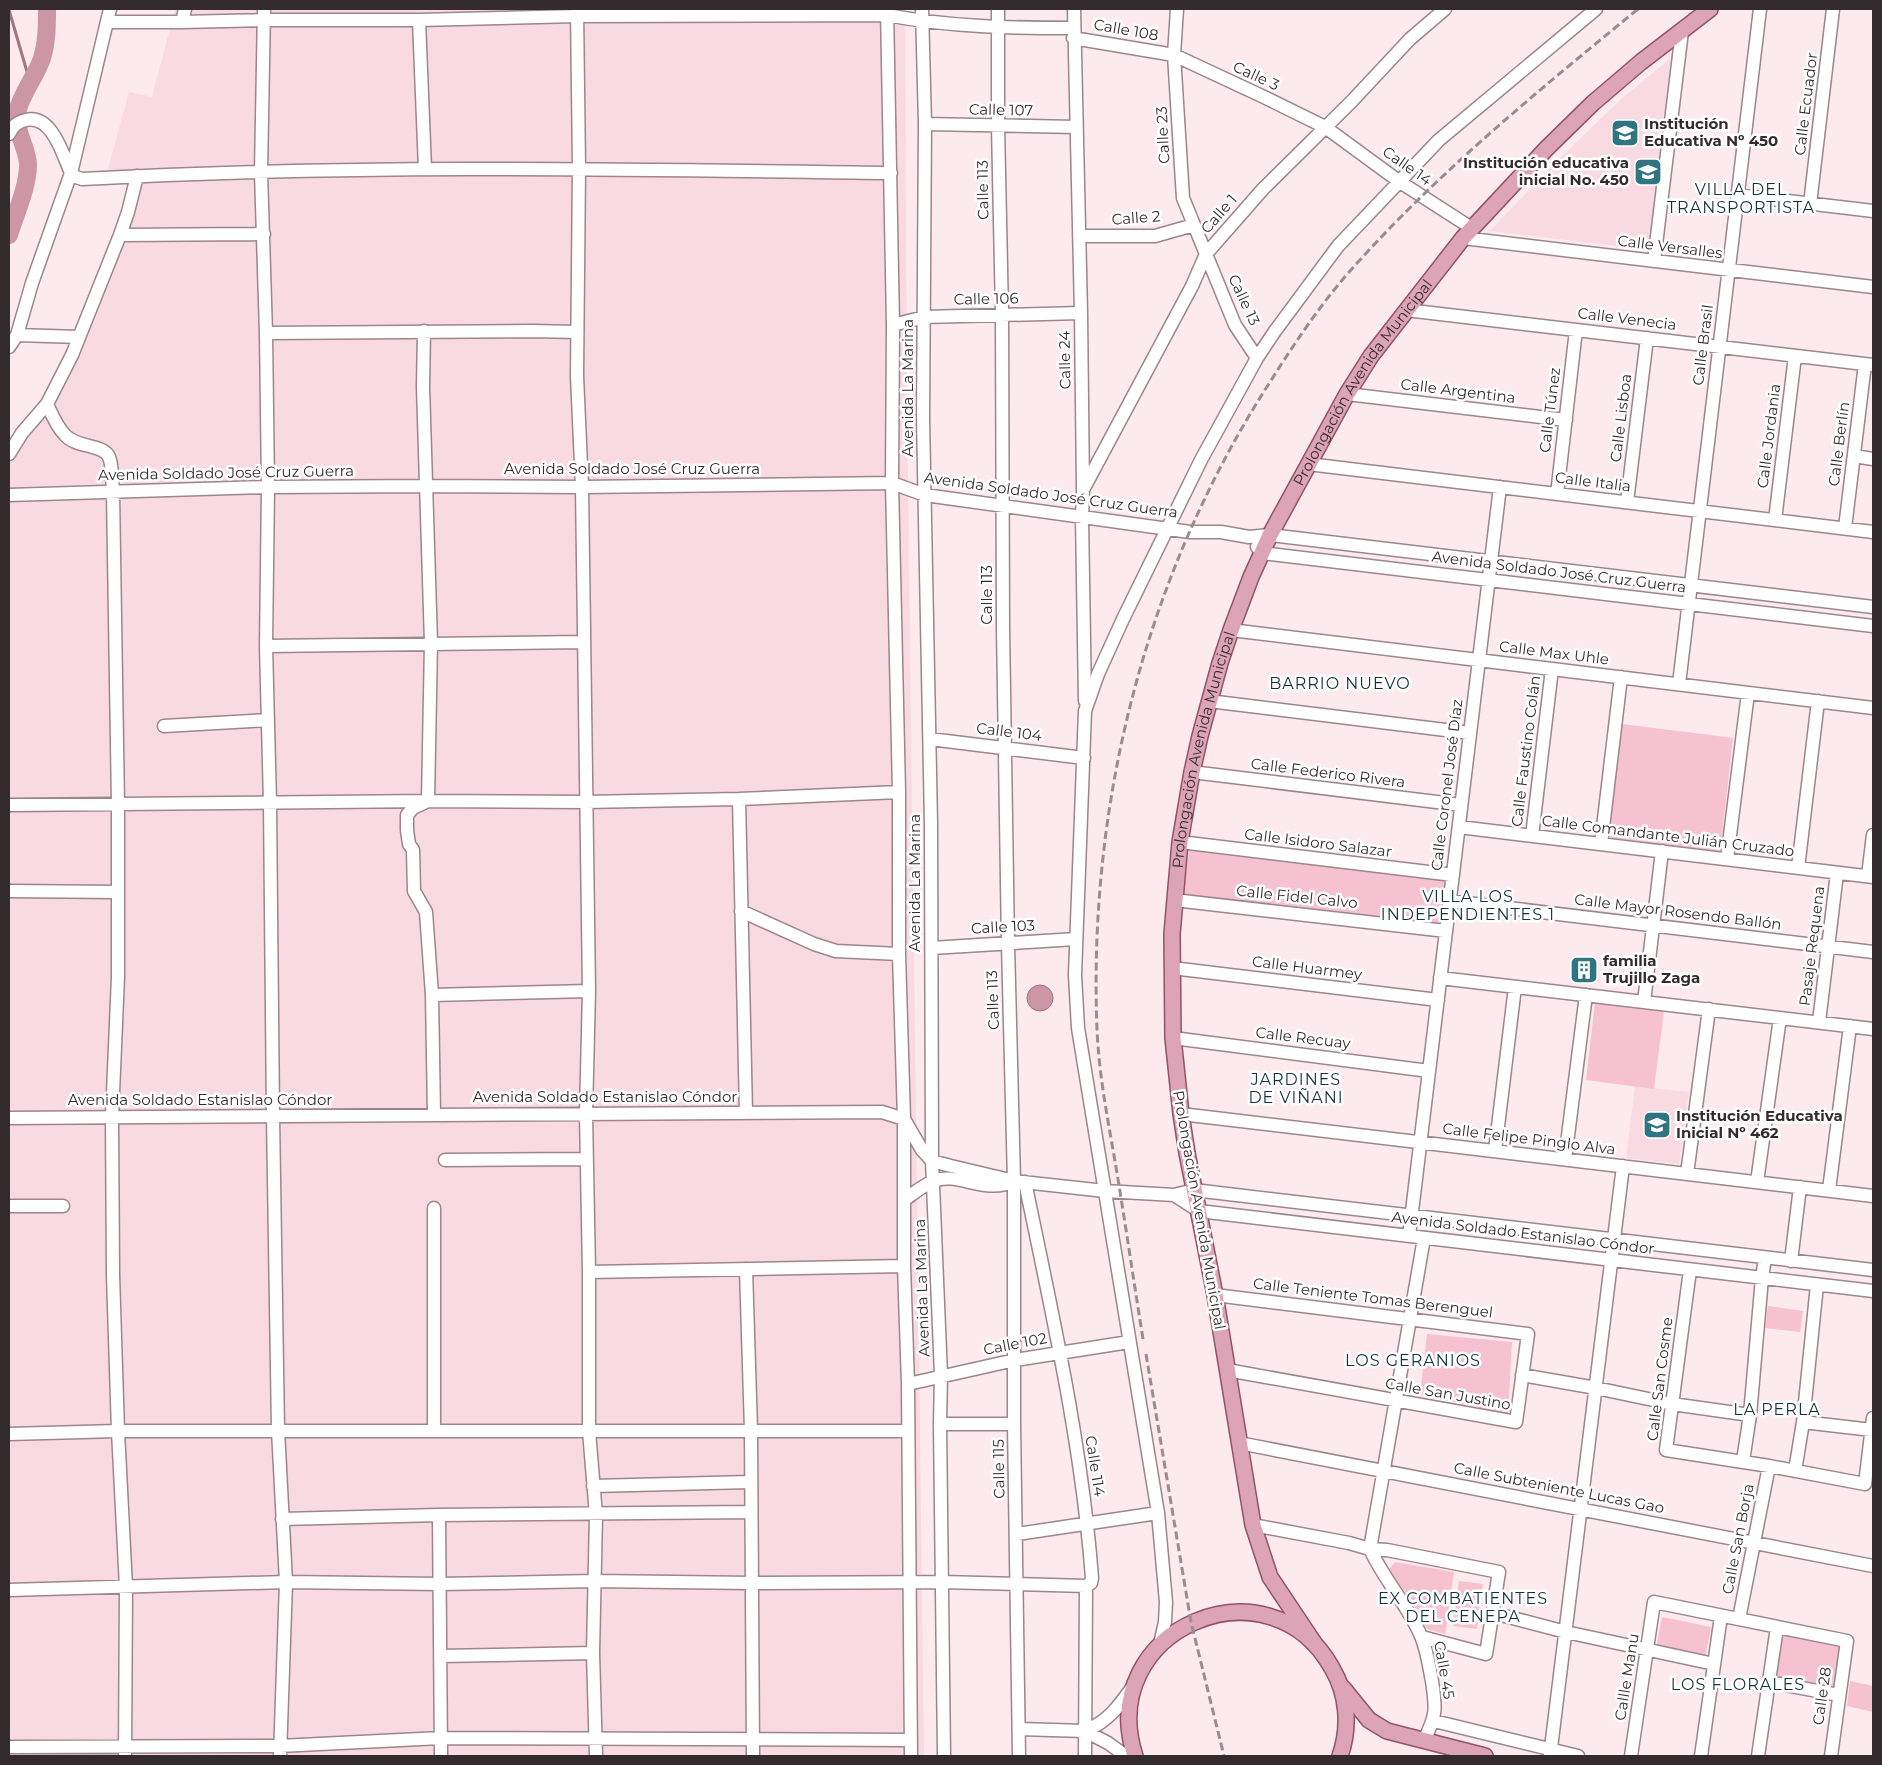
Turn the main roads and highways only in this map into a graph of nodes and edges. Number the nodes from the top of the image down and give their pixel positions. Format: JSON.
{"nodes":[{"id":1,"x":1710,"y":9,"type":"edge"},
{"id":2,"x":1314,"y":1643,"type":"junction"},
{"id":3,"x":1340,"y":1686,"type":"junction"},
{"id":4,"x":1135,"y":1756,"type":"edge"},
{"id":5,"x":1340,"y":1756,"type":"edge"},
{"id":6,"x":1486,"y":1756,"type":"edge"}],
"edges":[{"from":1,"to":2,"type":"main road","name":"Prolongación Avenida Municipal"},
{"from":2,"to":3,"type":"main road","name":"Prolongación Avenida Municipal"},
{"from":2,"to":4,"type":"main road","name":"Prolongación Avenida Municipal"},
{"from":3,"to":5,"type":"main road","name":"Prolongación Avenida Municipal"},
{"from":3,"to":6,"type":"main road"}]}
